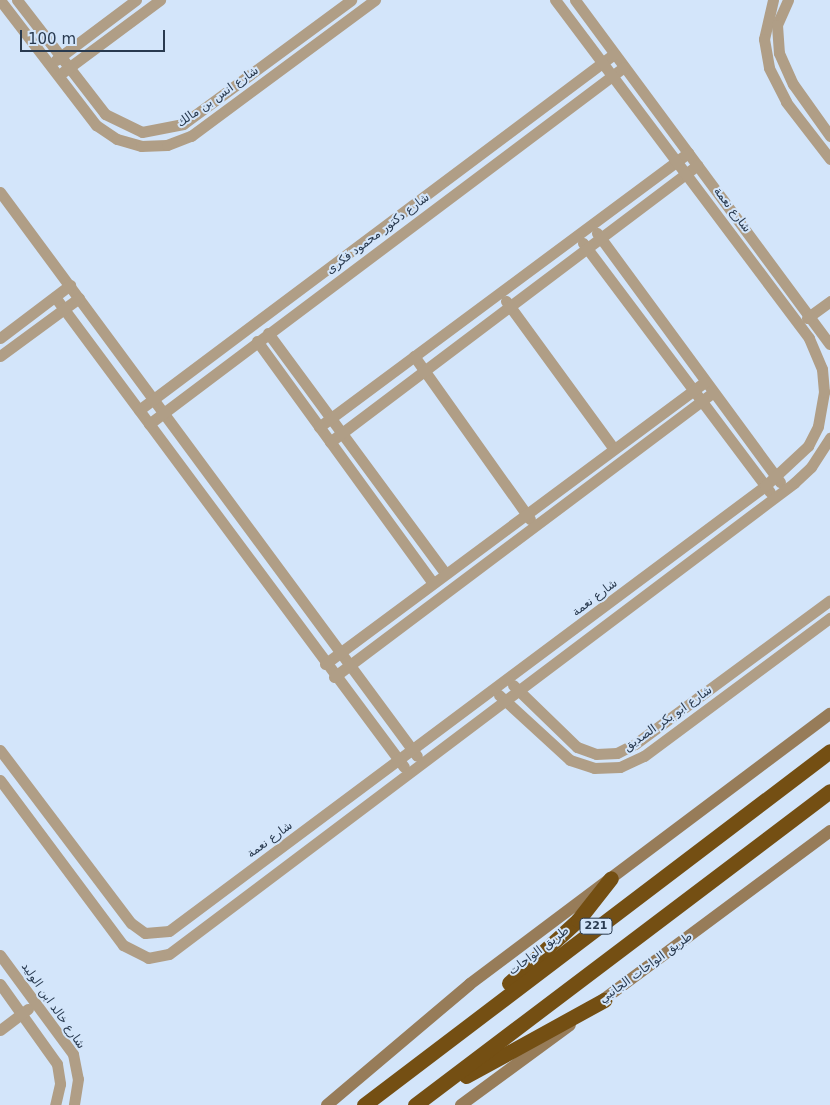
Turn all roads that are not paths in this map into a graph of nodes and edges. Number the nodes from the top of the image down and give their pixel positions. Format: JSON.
{"nodes":[{"id":1,"x":0,"y":0,"type":"edge"},
{"id":2,"x":17,"y":0,"type":"edge"},
{"id":3,"x":136,"y":0,"type":"edge"},
{"id":4,"x":160,"y":0,"type":"edge"},
{"id":5,"x":351,"y":0,"type":"edge"},
{"id":6,"x":375,"y":0,"type":"edge"},
{"id":7,"x":555,"y":0,"type":"edge"},
{"id":8,"x":575,"y":0,"type":"edge"},
{"id":9,"x":773,"y":0,"type":"edge"},
{"id":10,"x":788,"y":0,"type":"edge"},
{"id":11,"x":297,"y":40,"type":"junction"},
{"id":12,"x":306,"y":51,"type":"junction"},
{"id":13,"x":614,"y":54,"type":"junction"},
{"id":14,"x":61,"y":57,"type":"junction"},
{"id":15,"x":603,"y":63,"type":"junction"},
{"id":16,"x":50,"y":65,"type":"junction"},
{"id":17,"x":69,"y":67,"type":"junction"},
{"id":18,"x":624,"y":67,"type":"junction"},
{"id":19,"x":57,"y":76,"type":"junction"},
{"id":20,"x":613,"y":76,"type":"junction"},
{"id":21,"x":830,"y":136,"type":"edge"},
{"id":22,"x":688,"y":153,"type":"junction"},
{"id":23,"x":830,"y":159,"type":"edge"},
{"id":24,"x":678,"y":162,"type":"junction"},
{"id":25,"x":697,"y":165,"type":"junction"},
{"id":26,"x":686,"y":173,"type":"junction"},
{"id":27,"x":0,"y":192,"type":"edge"},
{"id":28,"x":591,"y":225,"type":"junction"},
{"id":29,"x":578,"y":236,"type":"junction"},
{"id":30,"x":601,"y":238,"type":"junction"},
{"id":31,"x":359,"y":244,"type":"junction"},
{"id":32,"x":587,"y":248,"type":"junction"},
{"id":33,"x":370,"y":257,"type":"junction"},
{"id":34,"x":70,"y":285,"type":"junction"},
{"id":35,"x":500,"y":293,"type":"junction"},
{"id":36,"x":54,"y":297,"type":"junction"},
{"id":37,"x":79,"y":298,"type":"junction"},
{"id":38,"x":830,"y":301,"type":"edge"},
{"id":39,"x":510,"y":306,"type":"junction"},
{"id":40,"x":64,"y":309,"type":"junction"},
{"id":41,"x":811,"y":315,"type":"junction"},
{"id":42,"x":800,"y":323,"type":"junction"},
{"id":43,"x":826,"y":325,"type":"edge"},
{"id":44,"x":268,"y":333,"type":"junction"},
{"id":45,"x":0,"y":338,"type":"edge"},
{"id":46,"x":809,"y":338,"type":"junction"},
{"id":47,"x":257,"y":341,"type":"junction"},
{"id":48,"x":830,"y":344,"type":"edge"},
{"id":49,"x":0,"y":356,"type":"edge"},
{"id":50,"x":414,"y":356,"type":"junction"},
{"id":51,"x":425,"y":370,"type":"junction"},
{"id":52,"x":705,"y":382,"type":"junction"},
{"id":53,"x":691,"y":392,"type":"junction"},
{"id":54,"x":713,"y":392,"type":"junction"},
{"id":55,"x":155,"y":399,"type":"junction"},
{"id":56,"x":699,"y":402,"type":"junction"},
{"id":57,"x":139,"y":410,"type":"junction"},
{"id":58,"x":165,"y":412,"type":"junction"},
{"id":59,"x":330,"y":418,"type":"junction"},
{"id":60,"x":149,"y":424,"type":"junction"},
{"id":61,"x":319,"y":427,"type":"junction"},
{"id":62,"x":342,"y":433,"type":"junction"},
{"id":63,"x":830,"y":438,"type":"edge"},
{"id":64,"x":330,"y":442,"type":"junction"},
{"id":65,"x":614,"y":449,"type":"junction"},
{"id":66,"x":776,"y":478,"type":"junction"},
{"id":67,"x":765,"y":486,"type":"junction"},
{"id":68,"x":785,"y":489,"type":"junction"},
{"id":69,"x":774,"y":498,"type":"junction"},
{"id":70,"x":526,"y":514,"type":"junction"},
{"id":71,"x":536,"y":526,"type":"junction"},
{"id":72,"x":444,"y":573,"type":"junction"},
{"id":73,"x":432,"y":582,"type":"junction"},
{"id":74,"x":830,"y":600,"type":"edge"},
{"id":75,"x":830,"y":618,"type":"edge"},
{"id":76,"x":342,"y":651,"type":"junction"},
{"id":77,"x":325,"y":664,"type":"junction"},
{"id":78,"x":352,"y":664,"type":"junction"},
{"id":79,"x":334,"y":677,"type":"junction"},
{"id":80,"x":508,"y":680,"type":"junction"},
{"id":81,"x":494,"y":690,"type":"junction"},
{"id":82,"x":517,"y":690,"type":"junction"},
{"id":83,"x":504,"y":700,"type":"junction"},
{"id":84,"x":830,"y":714,"type":"edge"},
{"id":85,"x":0,"y":750,"type":"edge"},
{"id":86,"x":830,"y":750,"type":"edge"},
{"id":87,"x":414,"y":751,"type":"junction"},
{"id":88,"x":400,"y":761,"type":"junction"},
{"id":89,"x":421,"y":763,"type":"junction"},
{"id":90,"x":408,"y":773,"type":"junction"},
{"id":91,"x":0,"y":780,"type":"edge"},
{"id":92,"x":830,"y":791,"type":"edge"},
{"id":93,"x":830,"y":831,"type":"edge"},
{"id":94,"x":611,"y":878,"type":"junction"},
{"id":95,"x":107,"y":894,"type":"junction"},
{"id":96,"x":92,"y":904,"type":"junction"},
{"id":97,"x":0,"y":955,"type":"edge"},
{"id":98,"x":0,"y":984,"type":"edge"},
{"id":99,"x":604,"y":1000,"type":"junction"},
{"id":100,"x":36,"y":1003,"type":"junction"},
{"id":101,"x":486,"y":1010,"type":"junction"},
{"id":102,"x":22,"y":1013,"type":"junction"},
{"id":103,"x":0,"y":1030,"type":"edge"},
{"id":104,"x":417,"y":1103,"type":"edge"},
{"id":105,"x":54,"y":1105,"type":"edge"},
{"id":106,"x":74,"y":1105,"type":"edge"},
{"id":107,"x":327,"y":1105,"type":"edge"},
{"id":108,"x":364,"y":1105,"type":"edge"},
{"id":109,"x":462,"y":1105,"type":"edge"}],
"edges":[{"from":1,"to":16,"type":"street","name":"شارع انس بن مالك"},
{"from":2,"to":14,"type":"street","name":"شارع انس بن مالك"},
{"from":3,"to":14,"type":"street"},
{"from":4,"to":17,"type":"street"},
{"from":5,"to":11,"type":"street","name":"شارع انس بن مالك"},
{"from":6,"to":12,"type":"street","name":"شارع انس بن مالك"},
{"from":7,"to":15,"type":"street","name":"شارع نعمة"},
{"from":8,"to":13,"type":"street","name":"شارع نعمة"},
{"from":9,"to":23,"type":"street"},
{"from":10,"to":21,"type":"street"},
{"from":11,"to":12,"type":"street"},
{"from":11,"to":17,"type":"street","name":"شارع انس بن مالك"},
{"from":12,"to":19,"type":"street","name":"شارع انس بن مالك"},
{"from":13,"to":15,"type":"street","name":"شارع دكتور محمود فكرى"},
{"from":13,"to":18,"type":"street","name":"شارع نعمة"},
{"from":14,"to":16,"type":"street"},
{"from":14,"to":17,"type":"street","name":"شارع انس بن مالك"},
{"from":15,"to":20,"type":"street","name":"شارع نعمة"},
{"from":15,"to":31,"type":"street","name":"شارع دكتور محمود فكرى"},
{"from":16,"to":19,"type":"street","name":"شارع انس بن مالك"},
{"from":17,"to":19,"type":"street"},
{"from":18,"to":20,"type":"street","name":"شارع دكتور محمود فكرى"},
{"from":18,"to":22,"type":"street","name":"شارع نعمة"},
{"from":20,"to":24,"type":"street","name":"شارع نعمة"},
{"from":20,"to":33,"type":"street","name":"شارع دكتور محمود فكرى"},
{"from":22,"to":24,"type":"street"},
{"from":22,"to":25,"type":"street","name":"شارع نعمة"},
{"from":24,"to":26,"type":"street","name":"شارع نعمة"},
{"from":24,"to":28,"type":"street"},
{"from":25,"to":26,"type":"street"},
{"from":25,"to":41,"type":"street","name":"شارع نعمة"},
{"from":26,"to":30,"type":"street"},
{"from":26,"to":42,"type":"street","name":"شارع نعمة"},
{"from":27,"to":34,"type":"street"},
{"from":28,"to":29,"type":"street"},
{"from":28,"to":30,"type":"street"},
{"from":29,"to":32,"type":"street"},
{"from":29,"to":35,"type":"street"},
{"from":30,"to":32,"type":"street"},
{"from":30,"to":52,"type":"street"},
{"from":31,"to":33,"type":"street"},
{"from":31,"to":55,"type":"street","name":"شارع دكتور محمود فكرى"},
{"from":32,"to":39,"type":"street"},
{"from":32,"to":53,"type":"street"},
{"from":33,"to":44,"type":"street","name":"شارع دكتور محمود فكرى"},
{"from":34,"to":36,"type":"street"},
{"from":34,"to":37,"type":"street"},
{"from":35,"to":39,"type":"street"},
{"from":35,"to":50,"type":"street"},
{"from":36,"to":40,"type":"street"},
{"from":36,"to":45,"type":"street"},
{"from":37,"to":40,"type":"street"},
{"from":37,"to":55,"type":"street"},
{"from":38,"to":41,"type":"street"},
{"from":39,"to":51,"type":"street"},
{"from":39,"to":65,"type":"street"},
{"from":40,"to":49,"type":"street"},
{"from":40,"to":57,"type":"street"},
{"from":41,"to":42,"type":"street"},
{"from":41,"to":43,"type":"street","name":"شارع نعمة"},
{"from":42,"to":46,"type":"street","name":"شارع نعمة"},
{"from":43,"to":46,"type":"street"},
{"from":43,"to":48,"type":"street","name":"شارع نعمة"},
{"from":44,"to":47,"type":"street","name":"شارع دكتور محمود فكرى"},
{"from":44,"to":59,"type":"street"},
{"from":46,"to":66,"type":"street","name":"شارع نعمة"},
{"from":47,"to":58,"type":"street","name":"شارع دكتور محمود فكرى"},
{"from":47,"to":61,"type":"street"},
{"from":50,"to":51,"type":"street"},
{"from":50,"to":59,"type":"street"},
{"from":51,"to":62,"type":"street"},
{"from":51,"to":70,"type":"street"},
{"from":52,"to":53,"type":"street"},
{"from":52,"to":54,"type":"street"},
{"from":53,"to":56,"type":"street"},
{"from":53,"to":65,"type":"street"},
{"from":54,"to":56,"type":"street"},
{"from":54,"to":66,"type":"street"},
{"from":55,"to":57,"type":"street","name":"شارع دكتور محمود فكرى"},
{"from":55,"to":58,"type":"street"},
{"from":56,"to":67,"type":"street"},
{"from":56,"to":71,"type":"street"},
{"from":57,"to":60,"type":"street"},
{"from":58,"to":60,"type":"street","name":"شارع دكتور محمود فكرى"},
{"from":58,"to":76,"type":"street"},
{"from":59,"to":61,"type":"street"},
{"from":59,"to":62,"type":"street"},
{"from":60,"to":77,"type":"street"},
{"from":61,"to":64,"type":"street"},
{"from":62,"to":64,"type":"street"},
{"from":62,"to":72,"type":"street"},
{"from":63,"to":68,"type":"street"},
{"from":64,"to":73,"type":"street"},
{"from":65,"to":70,"type":"street"},
{"from":66,"to":67,"type":"street","name":"شارع نعمة"},
{"from":66,"to":68,"type":"street"},
{"from":67,"to":69,"type":"street"},
{"from":67,"to":80,"type":"street","name":"شارع نعمة"},
{"from":68,"to":69,"type":"street"},
{"from":69,"to":82,"type":"street"},
{"from":70,"to":71,"type":"street"},
{"from":70,"to":72,"type":"street"},
{"from":71,"to":78,"type":"street"},
{"from":72,"to":73,"type":"street"},
{"from":73,"to":76,"type":"street"},
{"from":74,"to":82,"type":"street","name":"شارع ابو بكر الصديق"},
{"from":75,"to":83,"type":"street","name":"شارع ابو بكر الصديق"},
{"from":76,"to":77,"type":"street"},
{"from":76,"to":78,"type":"street"},
{"from":77,"to":79,"type":"street"},
{"from":78,"to":79,"type":"street"},
{"from":78,"to":87,"type":"street"},
{"from":79,"to":88,"type":"street"},
{"from":80,"to":81,"type":"street","name":"شارع نعمة"},
{"from":80,"to":82,"type":"street","name":"شارع ابو بكر الصديق"},
{"from":81,"to":83,"type":"street","name":"شارع ابو بكر الصديق"},
{"from":81,"to":87,"type":"street","name":"شارع نعمة"},
{"from":82,"to":83,"type":"street"},
{"from":83,"to":89,"type":"street"},
{"from":84,"to":94,"type":"street"},
{"from":85,"to":95,"type":"street","name":"شارع نعمة"},
{"from":86,"to":101,"type":"highway","name":"طريق الواحات","number":"221"},
{"from":87,"to":88,"type":"street","name":"شارع نعمة"},
{"from":87,"to":89,"type":"street"},
{"from":88,"to":90,"type":"street"},
{"from":88,"to":95,"type":"street","name":"شارع نعمة"},
{"from":89,"to":90,"type":"street"},
{"from":90,"to":96,"type":"street"},
{"from":91,"to":96,"type":"street"},
{"from":92,"to":104,"type":"highway","number":"221"},
{"from":93,"to":99,"type":"street","name":"طريق الواحات الجانبي"},
{"from":94,"to":101,"type":"highway"},
{"from":94,"to":107,"type":"street"},
{"from":95,"to":96,"type":"street"},
{"from":97,"to":100,"type":"street","name":"شارع خالد ابن الوليد"},
{"from":98,"to":102,"type":"street"},
{"from":99,"to":104,"type":"highway"},
{"from":99,"to":109,"type":"street","name":"طريق الواحات الجانبي"},
{"from":100,"to":102,"type":"street"},
{"from":100,"to":106,"type":"street","name":"شارع خالد ابن الوليد"},
{"from":101,"to":108,"type":"highway","name":"طريق الواحات","number":"221"},
{"from":102,"to":103,"type":"street"},
{"from":102,"to":105,"type":"street"}]}
